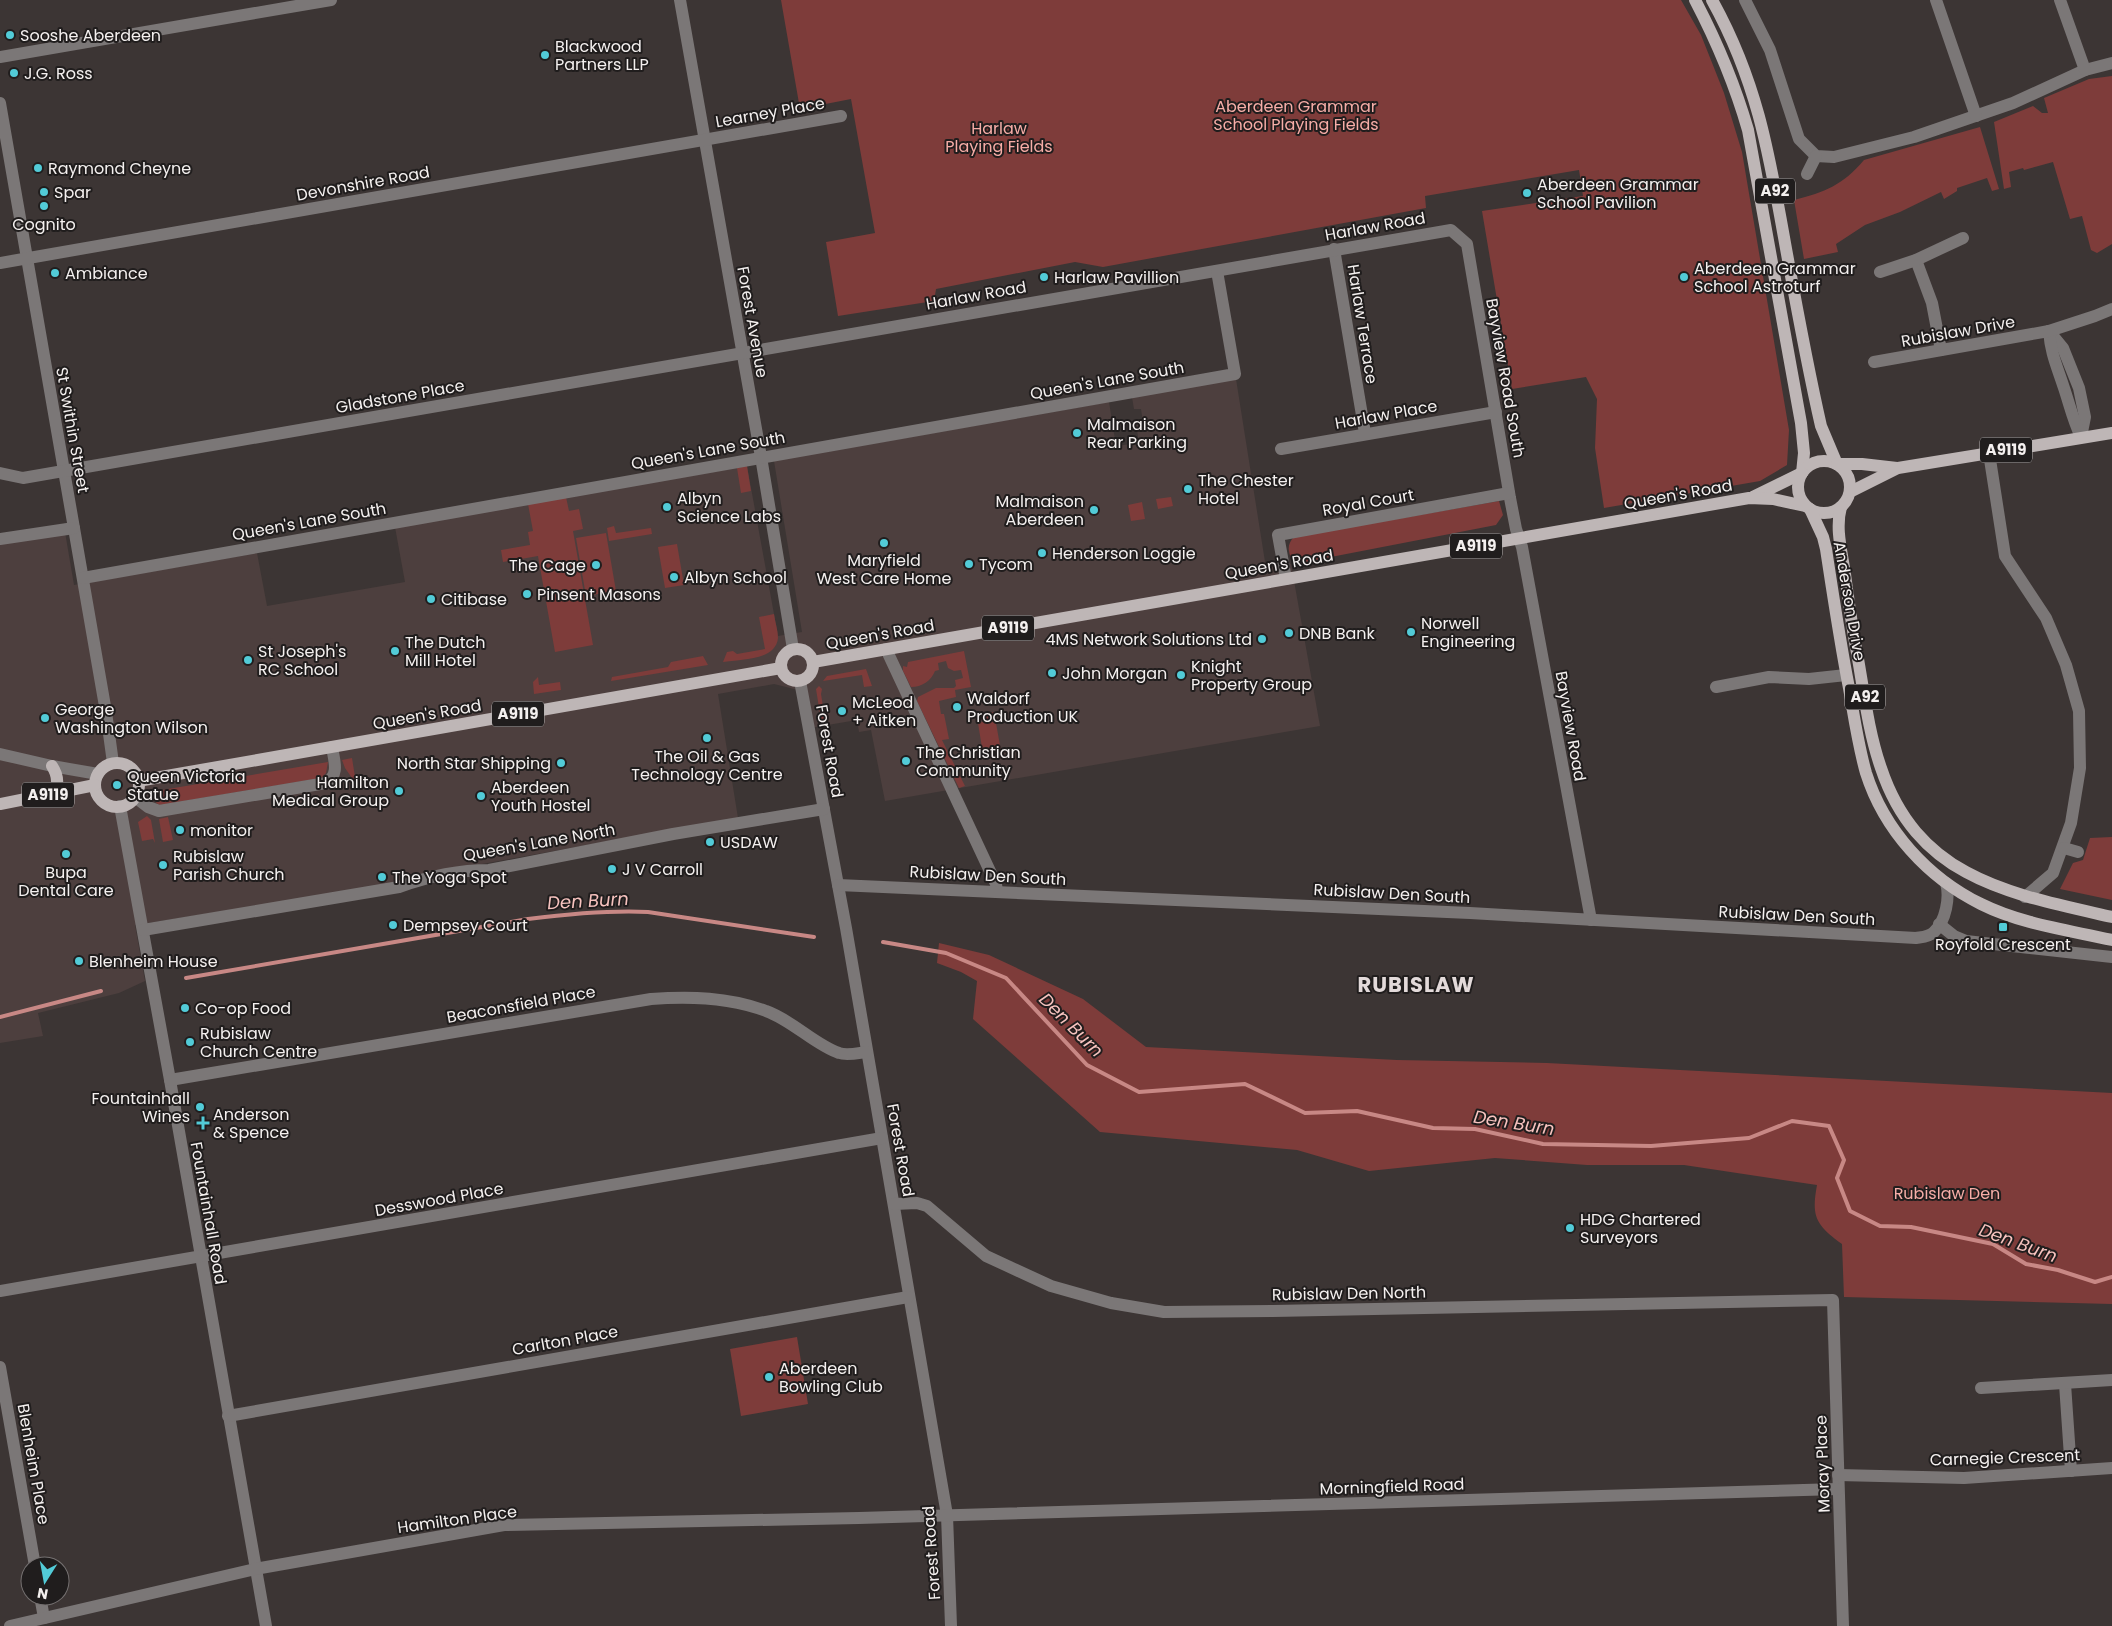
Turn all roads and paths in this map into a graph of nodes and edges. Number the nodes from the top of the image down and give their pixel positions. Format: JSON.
{"nodes":[{"id":1,"x":331,"y":0,"type":"edge"},
{"id":2,"x":680,"y":0,"type":"edge"},
{"id":3,"x":1695,"y":0,"type":"edge"},
{"id":4,"x":1712,"y":0,"type":"edge"},
{"id":5,"x":1745,"y":0,"type":"edge"},
{"id":6,"x":1937,"y":0,"type":"edge"},
{"id":7,"x":2060,"y":0,"type":"edge"},
{"id":8,"x":0,"y":57,"type":"edge"},
{"id":9,"x":2112,"y":63,"type":"edge"},
{"id":10,"x":2085,"y":70,"type":"junction"},
{"id":11,"x":0,"y":102,"type":"edge"},
{"id":12,"x":841,"y":116,"type":"dead end"},
{"id":13,"x":1976,"y":116,"type":"junction"},
{"id":14,"x":705,"y":139,"type":"junction"},
{"id":15,"x":1816,"y":156,"type":"junction"},
{"id":16,"x":1807,"y":174,"type":"dead end"},
{"id":17,"x":1451,"y":230,"type":"joint"},
{"id":18,"x":1963,"y":238,"type":"dead end"},
{"id":19,"x":1334,"y":249,"type":"junction"},
{"id":20,"x":27,"y":258,"type":"junction"},
{"id":21,"x":1916,"y":260,"type":"junction"},
{"id":22,"x":0,"y":263,"type":"edge"},
{"id":23,"x":1217,"y":271,"type":"junction"},
{"id":24,"x":1880,"y":272,"type":"dead end"},
{"id":25,"x":2112,"y":309,"type":"edge"},
{"id":26,"x":2049,"y":331,"type":"junction"},
{"id":27,"x":1941,"y":350,"type":"junction"},
{"id":28,"x":742,"y":352,"type":"junction"},
{"id":29,"x":1874,"y":362,"type":"dead end"},
{"id":30,"x":1496,"y":412,"type":"junction"},
{"id":31,"x":2112,"y":433,"type":"edge"},
{"id":32,"x":1365,"y":434,"type":"junction"},
{"id":33,"x":2081,"y":437,"type":"junction"},
{"id":34,"x":1281,"y":449,"type":"dead end"},
{"id":35,"x":1989,"y":453,"type":"junction"},
{"id":36,"x":761,"y":457,"type":"junction"},
{"id":37,"x":1837,"y":464,"type":"junction"},
{"id":38,"x":1898,"y":468,"type":"junction"},
{"id":39,"x":64,"y":471,"type":"junction"},
{"id":40,"x":0,"y":473,"type":"edge"},
{"id":41,"x":1802,"y":473,"type":"junction"},
{"id":42,"x":1850,"y":492,"type":"junction"},
{"id":43,"x":1509,"y":493,"type":"junction"},
{"id":44,"x":1750,"y":498,"type":"junction"},
{"id":45,"x":1841,"y":507,"type":"junction"},
{"id":46,"x":1808,"y":508,"type":"junction"},
{"id":47,"x":74,"y":528,"type":"junction"},
{"id":48,"x":1519,"y":538,"type":"junction"},
{"id":49,"x":0,"y":539,"type":"edge"},
{"id":50,"x":83,"y":578,"type":"junction"},
{"id":51,"x":1286,"y":579,"type":"junction"},
{"id":52,"x":793,"y":649,"type":"junction"},
{"id":53,"x":886,"y":649,"type":"junction"},
{"id":54,"x":814,"y":662,"type":"junction"},
{"id":55,"x":781,"y":668,"type":"junction"},
{"id":56,"x":1846,"y":675,"type":"junction"},
{"id":57,"x":800,"y":681,"type":"junction"},
{"id":58,"x":1716,"y":687,"type":"dead end"},
{"id":59,"x":332,"y":747,"type":"junction"},
{"id":60,"x":0,"y":754,"type":"edge"},
{"id":61,"x":113,"y":763,"type":"junction"},
{"id":62,"x":52,"y":766,"type":"junction"},
{"id":63,"x":96,"y":780,"type":"junction"},
{"id":64,"x":138,"y":780,"type":"junction"},
{"id":65,"x":54,"y":794,"type":"junction"},
{"id":66,"x":135,"y":797,"type":"junction"},
{"id":67,"x":0,"y":804,"type":"edge"},
{"id":68,"x":120,"y":806,"type":"junction"},
{"id":69,"x":824,"y":809,"type":"junction"},
{"id":70,"x":2064,"y":848,"type":"junction"},
{"id":71,"x":2078,"y":852,"type":"dead end"},
{"id":72,"x":1946,"y":883,"type":"junction"},
{"id":73,"x":838,"y":885,"type":"junction"},
{"id":74,"x":997,"y":892,"type":"junction"},
{"id":75,"x":2025,"y":896,"type":"junction"},
{"id":76,"x":2112,"y":916,"type":"edge"},
{"id":77,"x":1591,"y":920,"type":"junction"},
{"id":78,"x":1939,"y":924,"type":"junction"},
{"id":79,"x":143,"y":930,"type":"junction"},
{"id":80,"x":2112,"y":940,"type":"edge"},
{"id":81,"x":2112,"y":957,"type":"edge"},
{"id":82,"x":866,"y":1052,"type":"junction"},
{"id":83,"x":170,"y":1080,"type":"junction"},
{"id":84,"x":882,"y":1138,"type":"junction"},
{"id":85,"x":894,"y":1204,"type":"junction"},
{"id":86,"x":200,"y":1256,"type":"junction"},
{"id":87,"x":0,"y":1291,"type":"edge"},
{"id":88,"x":908,"y":1297,"type":"junction"},
{"id":89,"x":1833,"y":1300,"type":"joint"},
{"id":90,"x":0,"y":1368,"type":"edge"},
{"id":91,"x":2112,"y":1380,"type":"edge"},
{"id":92,"x":2065,"y":1384,"type":"junction"},
{"id":93,"x":1980,"y":1388,"type":"dead end"},
{"id":94,"x":228,"y":1416,"type":"junction"},
{"id":95,"x":2112,"y":1468,"type":"edge"},
{"id":96,"x":2071,"y":1471,"type":"junction"},
{"id":97,"x":1838,"y":1474,"type":"junction"},
{"id":98,"x":1838,"y":1488,"type":"junction"},
{"id":99,"x":947,"y":1515,"type":"junction"},
{"id":100,"x":33,"y":1556,"type":"edge"},
{"id":101,"x":255,"y":1568,"type":"junction"},
{"id":102,"x":42,"y":1606,"type":"edge"},
{"id":103,"x":44,"y":1618,"type":"junction"},
{"id":104,"x":10,"y":1626,"type":"edge"},
{"id":105,"x":266,"y":1626,"type":"edge"},
{"id":106,"x":951,"y":1626,"type":"edge"},
{"id":107,"x":1843,"y":1626,"type":"edge"}],
"edges":[{"from":1,"to":8,"type":"street"},
{"from":2,"to":14,"type":"street","name":"Forest Avenue"},
{"from":3,"to":41,"type":"main road","number":"A92"},
{"from":4,"to":37,"type":"main road","number":"A92"},
{"from":5,"to":15,"type":"street"},
{"from":6,"to":13,"type":"street"},
{"from":7,"to":10,"type":"street"},
{"from":9,"to":10,"type":"street"},
{"from":10,"to":13,"type":"street"},
{"from":11,"to":20,"type":"street","name":"St Swithin Street"},
{"from":12,"to":14,"type":"street","name":"Learney Place"},
{"from":13,"to":15,"type":"street"},
{"from":14,"to":20,"type":"street","name":"Devonshire Road"},
{"from":14,"to":28,"type":"street","name":"Forest Avenue"},
{"from":15,"to":16,"type":"street"},
{"from":17,"to":19,"type":"street","name":"Harlaw Road"},
{"from":17,"to":30,"type":"street","name":"Bayview Road South"},
{"from":18,"to":21,"type":"street"},
{"from":19,"to":23,"type":"street","name":"Harlaw Road"},
{"from":19,"to":32,"type":"street","name":"Harlaw Terrace"},
{"from":20,"to":22,"type":"street","name":"Devonshire Road"},
{"from":20,"to":39,"type":"street","name":"St Swithin Street"},
{"from":21,"to":24,"type":"street"},
{"from":21,"to":27,"type":"street"},
{"from":23,"to":28,"type":"street","name":"Harlaw Road"},
{"from":23,"to":36,"type":"street","name":"Queen's Lane South"},
{"from":25,"to":26,"type":"street","name":"Rubislaw Drive"},
{"from":26,"to":27,"type":"street","name":"Rubislaw Drive"},
{"from":26,"to":33,"type":"street"},
{"from":27,"to":29,"type":"street","name":"Rubislaw Drive"},
{"from":28,"to":36,"type":"street","name":"Forest Avenue"},
{"from":28,"to":39,"type":"street","name":"Gladstone Place"},
{"from":30,"to":32,"type":"street","name":"Harlaw Place"},
{"from":30,"to":43,"type":"street","name":"Bayview Road South"},
{"from":31,"to":33,"type":"main road","number":"A9119"},
{"from":32,"to":34,"type":"street","name":"Harlaw Place"},
{"from":33,"to":35,"type":"main road","number":"A9119"},
{"from":35,"to":38,"type":"main road","number":"A9119"},
{"from":35,"to":70,"type":"street"},
{"from":36,"to":50,"type":"street","name":"Queen's Lane South"},
{"from":36,"to":52,"type":"street","name":"Forest Avenue"},
{"from":37,"to":38,"type":"main road","number":"A9119"},
{"from":37,"to":41,"type":"main road"},
{"from":37,"to":42,"type":"main road","number":"A92"},
{"from":38,"to":42,"type":"main road","number":"A9119"},
{"from":39,"to":40,"type":"street","name":"Gladstone Place"},
{"from":39,"to":47,"type":"street","name":"St Swithin Street"},
{"from":41,"to":44,"type":"main road","name":"Queen's Road","number":"A9119"},
{"from":41,"to":46,"type":"main road","number":"A92"},
{"from":42,"to":45,"type":"main road","number":"A92"},
{"from":43,"to":48,"type":"street","name":"Bayview Road South"},
{"from":43,"to":51,"type":"street","name":"Royal Court"},
{"from":44,"to":46,"type":"main road","name":"Queen's Road","number":"A9119"},
{"from":44,"to":48,"type":"main road","name":"Queen's Road","number":"A9119"},
{"from":45,"to":46,"type":"main road"},
{"from":45,"to":75,"type":"main road","name":"Anderson Drive","number":"A92"},
{"from":46,"to":56,"type":"main road","name":"Anderson Drive","number":"A92"},
{"from":47,"to":49,"type":"street"},
{"from":47,"to":50,"type":"street","name":"St Swithin Street"},
{"from":48,"to":51,"type":"main road","name":"Queen's Road","number":"A9119"},
{"from":48,"to":77,"type":"street","name":"Bayview Road"},
{"from":50,"to":61,"type":"street","name":"St Swithin Street"},
{"from":51,"to":53,"type":"main road","name":"Queen's Road","number":"A9119"},
{"from":52,"to":54,"type":"main road"},
{"from":52,"to":55,"type":"main road"},
{"from":53,"to":54,"type":"main road","name":"Queen's Road","number":"A9119"},
{"from":53,"to":74,"type":"street"},
{"from":54,"to":57,"type":"main road"},
{"from":55,"to":57,"type":"main road"},
{"from":55,"to":59,"type":"main road","name":"Queen's Road","number":"A9119"},
{"from":56,"to":58,"type":"street"},
{"from":56,"to":72,"type":"main road","name":"Anderson Drive","number":"A92"},
{"from":57,"to":69,"type":"street","name":"Forest Road"},
{"from":59,"to":64,"type":"main road","name":"Queen's Road","number":"A9119"},
{"from":59,"to":66,"type":"street"},
{"from":60,"to":62,"type":"street"},
{"from":61,"to":63,"type":"main road","number":"A9119"},
{"from":61,"to":64,"type":"main road"},
{"from":62,"to":63,"type":"street"},
{"from":62,"to":65,"type":"main road"},
{"from":63,"to":65,"type":"main road","number":"A9119"},
{"from":63,"to":68,"type":"main road","number":"A9119"},
{"from":64,"to":66,"type":"main road"},
{"from":65,"to":67,"type":"main road","number":"A9119"},
{"from":66,"to":68,"type":"main road"},
{"from":68,"to":79,"type":"street","name":"Fountainhall Road"},
{"from":69,"to":73,"type":"street","name":"Forest Road"},
{"from":69,"to":79,"type":"street","name":"Queen's Lane North"},
{"from":70,"to":71,"type":"street"},
{"from":70,"to":75,"type":"street"},
{"from":72,"to":78,"type":"street"},
{"from":72,"to":80,"type":"main road","name":"Anderson Drive","number":"A92"},
{"from":73,"to":74,"type":"street","name":"Rubislaw Den South"},
{"from":73,"to":82,"type":"street","name":"Forest Road"},
{"from":74,"to":77,"type":"street","name":"Rubislaw Den South"},
{"from":75,"to":76,"type":"main road","name":"Anderson Drive","number":"A92"},
{"from":77,"to":78,"type":"street","name":"Rubislaw Den South"},
{"from":78,"to":81,"type":"street"},
{"from":79,"to":83,"type":"street","name":"Fountainhall Road"},
{"from":82,"to":83,"type":"street","name":"Beaconsfield Place"},
{"from":82,"to":84,"type":"street","name":"Forest Road"},
{"from":83,"to":86,"type":"street","name":"Fountainhall Road"},
{"from":84,"to":85,"type":"street","name":"Forest Road"},
{"from":84,"to":86,"type":"street","name":"Desswood Place"},
{"from":85,"to":88,"type":"street","name":"Forest Road"},
{"from":85,"to":89,"type":"street","name":"Rubislaw Den North"},
{"from":86,"to":87,"type":"street","name":"Desswood Place"},
{"from":86,"to":94,"type":"street","name":"Fountainhall Road"},
{"from":88,"to":94,"type":"street","name":"Carlton Place"},
{"from":88,"to":99,"type":"street","name":"Forest Road"},
{"from":89,"to":97,"type":"street","name":"Moray Place"},
{"from":90,"to":100,"type":"street","name":"Blenheim Place"},
{"from":91,"to":92,"type":"street"},
{"from":92,"to":93,"type":"street"},
{"from":92,"to":96,"type":"street"},
{"from":94,"to":101,"type":"street","name":"Fountainhall Road"},
{"from":95,"to":96,"type":"street","name":"Carnegie Crescent"},
{"from":96,"to":97,"type":"street","name":"Carnegie Crescent"},
{"from":97,"to":98,"type":"street","name":"Moray Place"},
{"from":98,"to":99,"type":"street","name":"Morningfield Road"},
{"from":98,"to":107,"type":"street","name":"Moray Place"},
{"from":99,"to":101,"type":"street","name":"Hamilton Place"},
{"from":99,"to":106,"type":"street","name":"Forest Road"},
{"from":101,"to":103,"type":"street","name":"Hamilton Place"},
{"from":101,"to":105,"type":"street","name":"Fountainhall Road"},
{"from":102,"to":103,"type":"street"},
{"from":103,"to":104,"type":"street","name":"Hamilton Place"}]}
